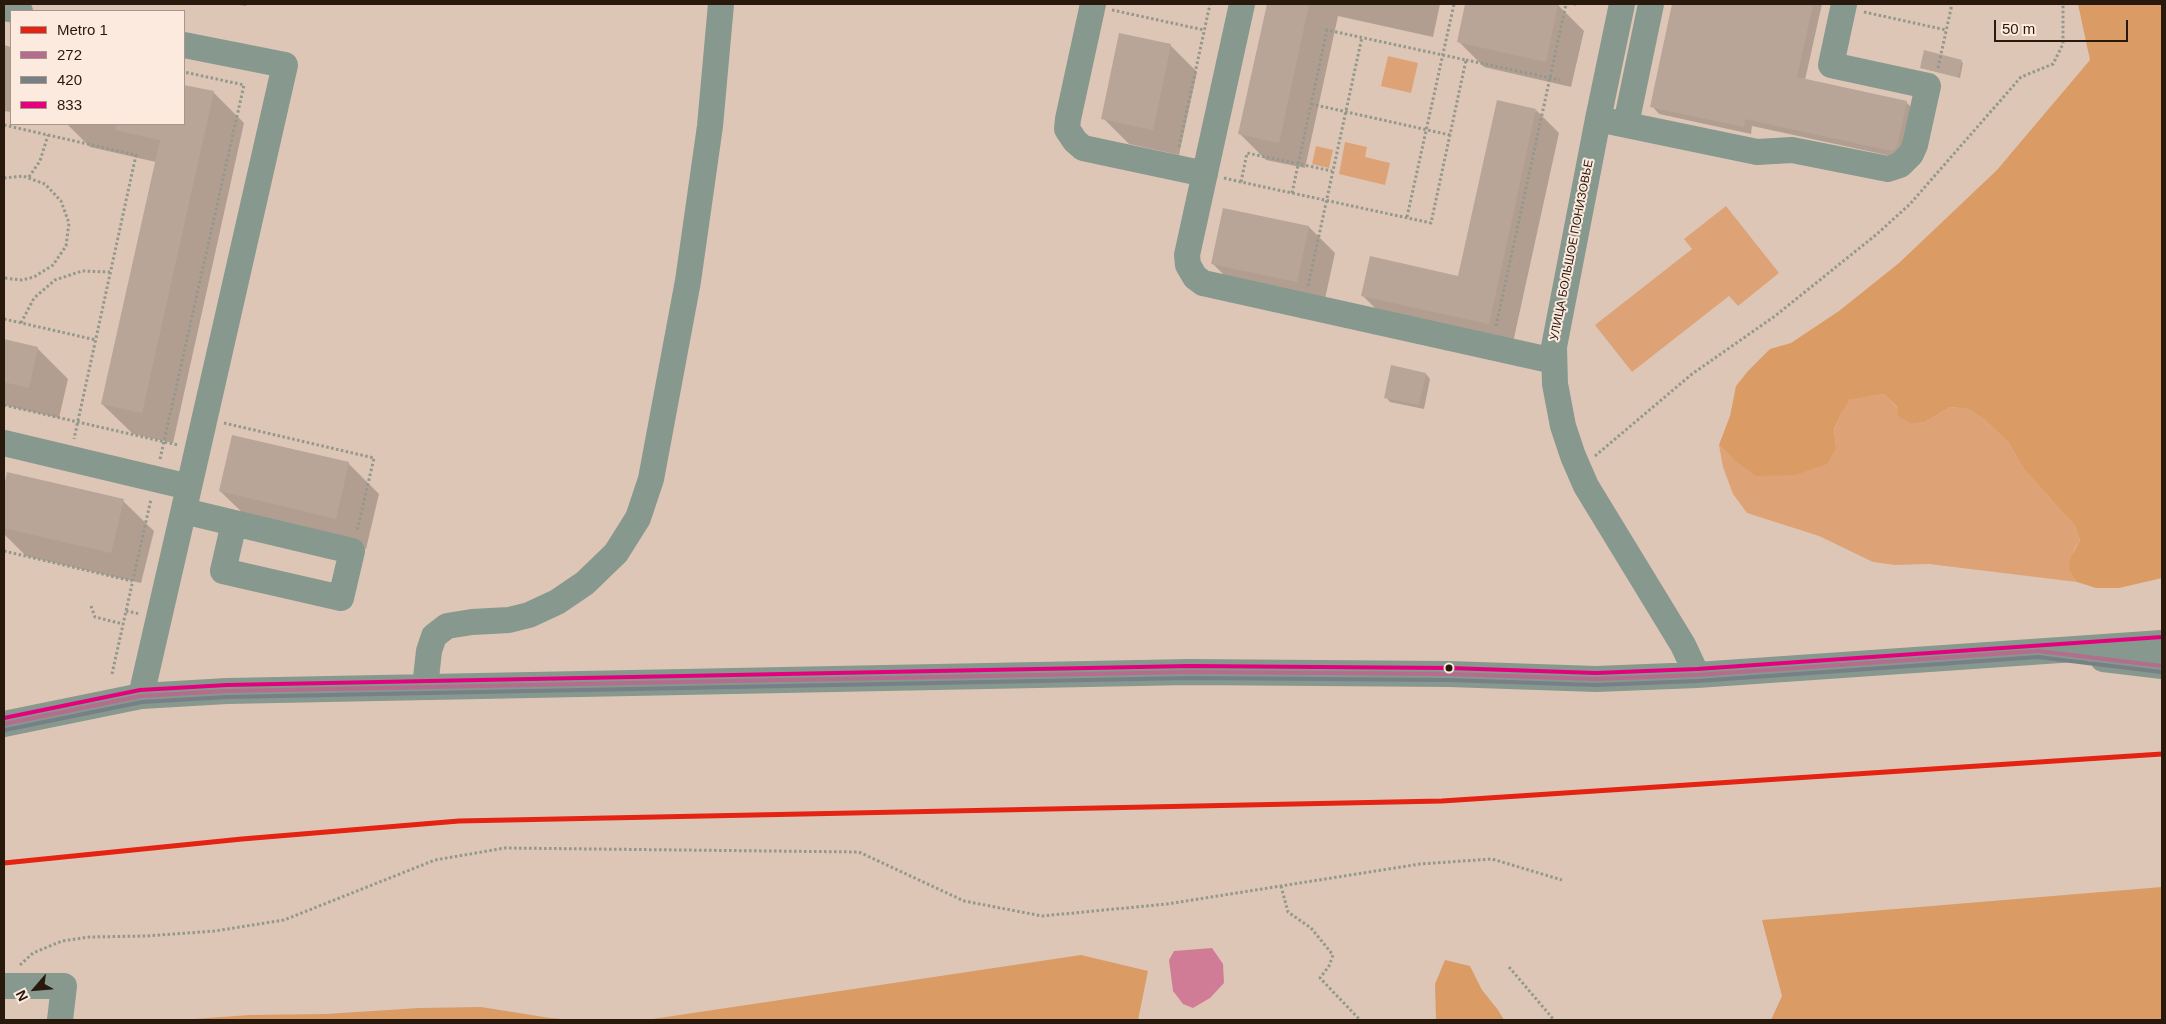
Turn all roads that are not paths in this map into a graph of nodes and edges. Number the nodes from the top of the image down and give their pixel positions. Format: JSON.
{"nodes":[{"id":1,"x":721,"y":4,"type":"edge"},
{"id":2,"x":1242,"y":4,"type":"edge"},
{"id":3,"x":1622,"y":4,"type":"edge"},
{"id":4,"x":1651,"y":4,"type":"edge"},
{"id":5,"x":1844,"y":6,"type":"edge"},
{"id":6,"x":1101,"y":7,"type":"edge"},
{"id":7,"x":185,"y":45,"type":"edge"},
{"id":8,"x":1598,"y":119,"type":"junction"},
{"id":9,"x":1626,"y":124,"type":"junction"},
{"id":10,"x":1217,"y":176,"type":"junction"},
{"id":11,"x":1554,"y":361,"type":"junction"},
{"id":12,"x":4,"y":443,"type":"edge"},
{"id":13,"x":186,"y":499,"type":"junction"},
{"id":14,"x":234,"y":523,"type":"junction"},
{"id":15,"x":2162,"y":643,"type":"edge"},
{"id":16,"x":2038,"y":651,"type":"junction"},
{"id":17,"x":2162,"y":666,"type":"edge"},
{"id":18,"x":1697,"y":675,"type":"junction"},
{"id":19,"x":425,"y":687,"type":"junction"},
{"id":20,"x":142,"y":696,"type":"junction"},
{"id":21,"x":4,"y":724,"type":"edge"},
{"id":22,"x":11,"y":976,"type":"edge"},
{"id":23,"x":60,"y":1020,"type":"edge"}],
"edges":[{"from":1,"to":19,"type":"street"},
{"from":2,"to":10,"type":"street"},
{"from":3,"to":8,"type":"street","name":"УЛИЦА БОЛЬШОЕ ПОНИЗОВЬЕ"},
{"from":4,"to":9,"type":"street"},
{"from":5,"to":9,"type":"street"},
{"from":6,"to":10,"type":"street"},
{"from":7,"to":13,"type":"street"},
{"from":8,"to":9,"type":"street"},
{"from":8,"to":11,"type":"street","name":"УЛИЦА БОЛЬШОЕ ПОНИЗОВЬЕ"},
{"from":10,"to":11,"type":"street"},
{"from":11,"to":18,"type":"street","name":"УЛИЦА БОЛЬШОЕ ПОНИЗОВЬЕ"},
{"from":12,"to":13,"type":"street"},
{"from":13,"to":14,"type":"street"},
{"from":13,"to":20,"type":"street"},
{"from":14,"to":14,"type":"street"},
{"from":15,"to":16,"type":"street"},
{"from":16,"to":17,"type":"street"},
{"from":16,"to":18,"type":"street"},
{"from":18,"to":19,"type":"street"},
{"from":19,"to":20,"type":"street"},
{"from":20,"to":21,"type":"street"},
{"from":22,"to":23,"type":"street"}]}
